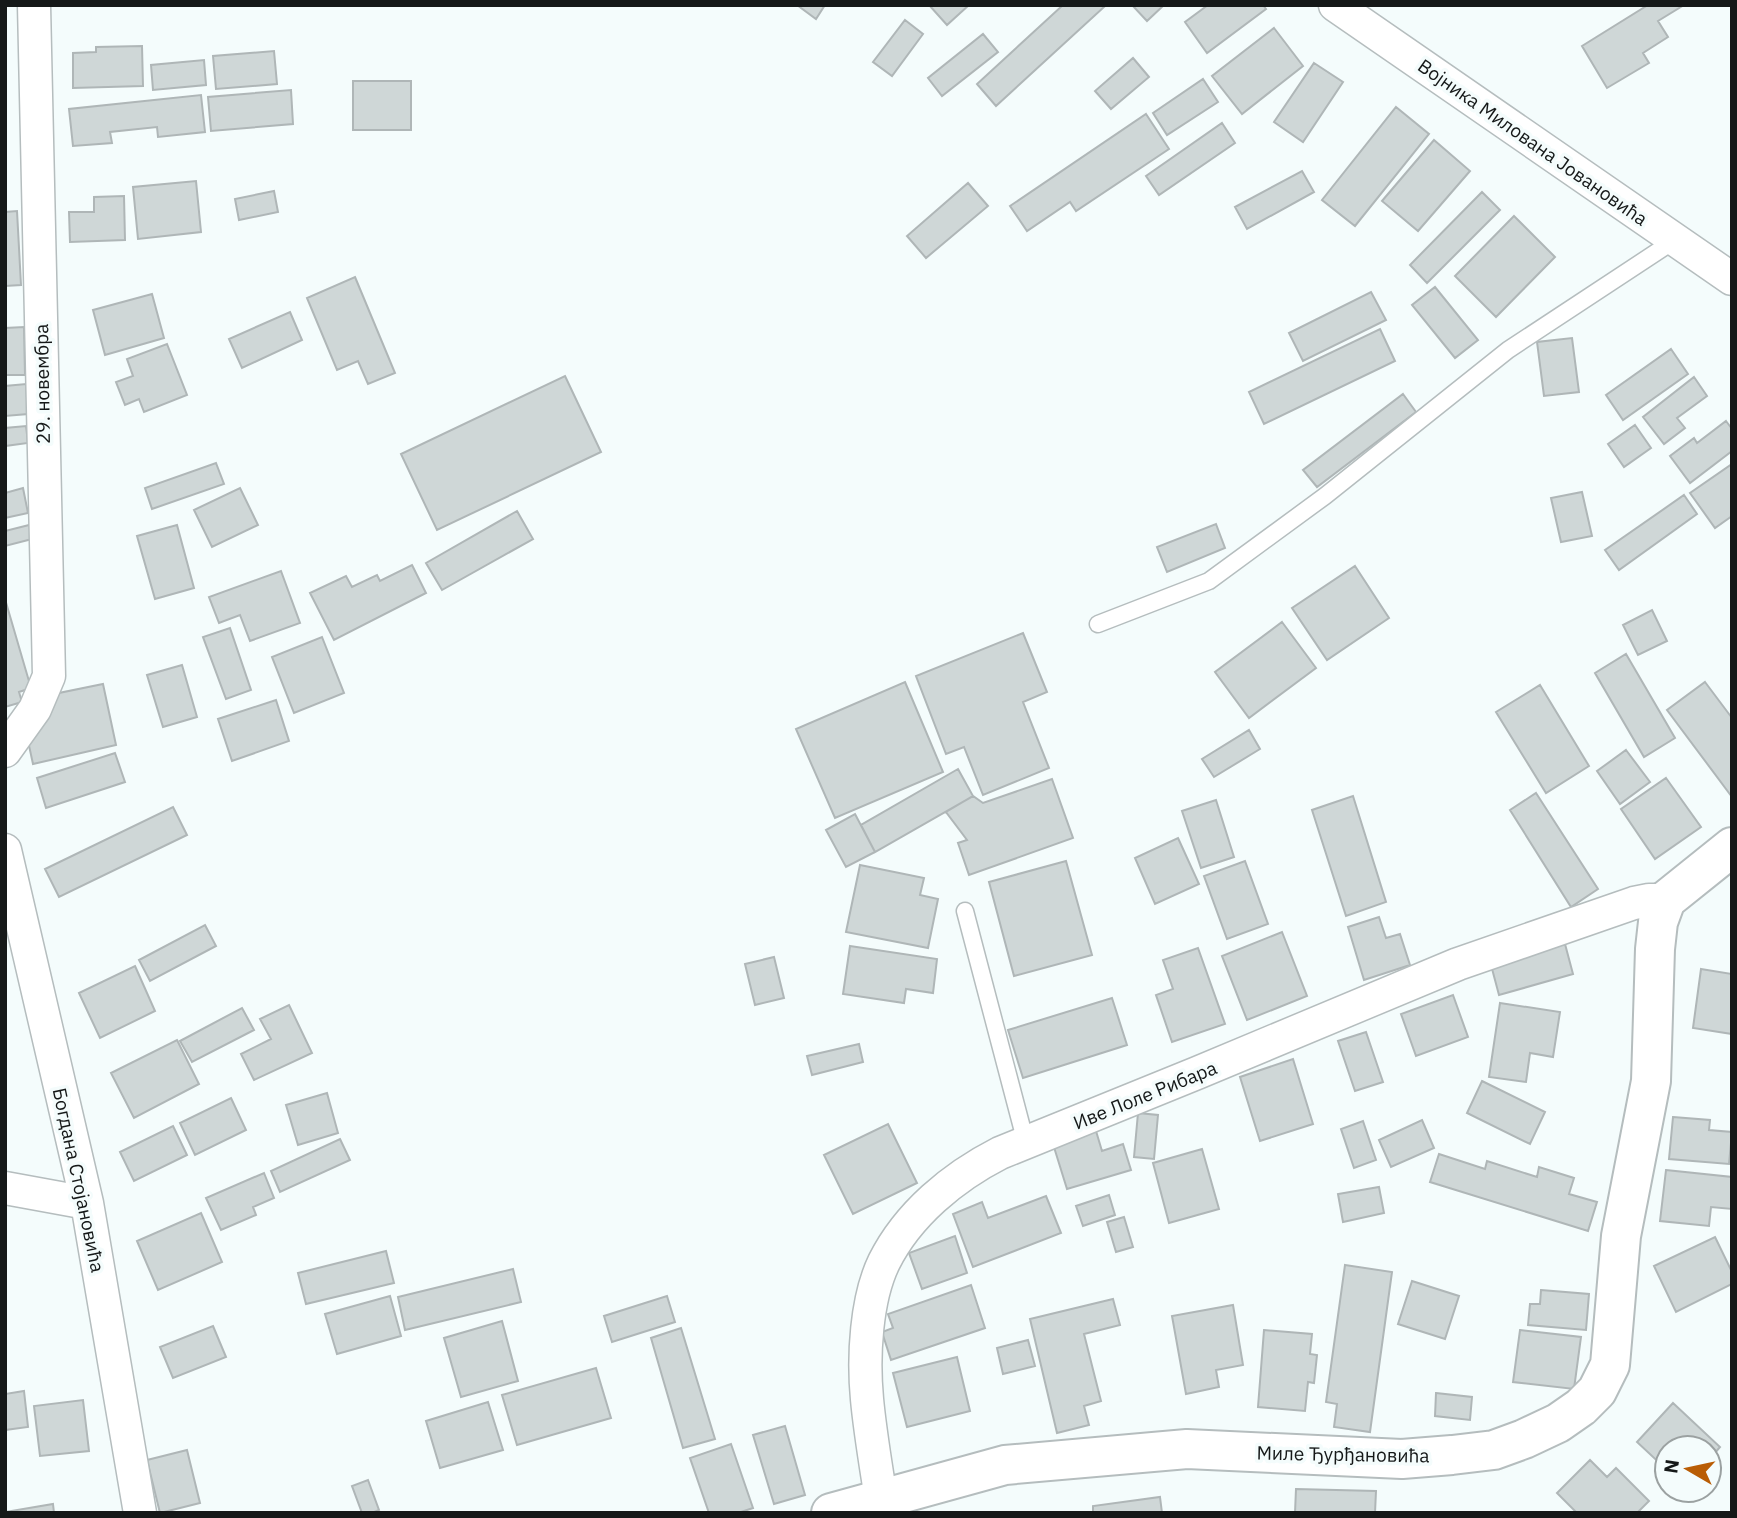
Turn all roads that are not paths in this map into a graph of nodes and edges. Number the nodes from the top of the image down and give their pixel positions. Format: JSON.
{"nodes":[{"id":1,"x":34,"y":5,"type":"edge"},
{"id":2,"x":1335,"y":5,"type":"edge"},
{"id":3,"x":1675,"y":240,"type":"junction"},
{"id":4,"x":1732,"y":279,"type":"edge"},
{"id":5,"x":1098,"y":624,"type":"dead end"},
{"id":6,"x":5,"y":751,"type":"edge"},
{"id":7,"x":1732,"y":846,"type":"edge"},
{"id":8,"x":5,"y":850,"type":"edge"},
{"id":9,"x":1666,"y":900,"type":"junction"},
{"id":10,"x":965,"y":911,"type":"dead end"},
{"id":11,"x":1026,"y":1143,"type":"junction"},
{"id":12,"x":5,"y":1188,"type":"edge"},
{"id":13,"x":87,"y":1203,"type":"junction"},
{"id":14,"x":881,"y":1499,"type":"junction"},
{"id":15,"x":140,"y":1513,"type":"edge"},
{"id":16,"x":831,"y":1513,"type":"edge"}],
"edges":[{"from":1,"to":6,"type":"street","name":"29. новембра"},
{"from":2,"to":3,"type":"street","name":"Војника Милована Јовановића"},
{"from":3,"to":4,"type":"street","name":"Војника Милована Јовановића"},
{"from":3,"to":5,"type":"lane"},
{"from":7,"to":9,"type":"street"},
{"from":8,"to":13,"type":"street","name":"Богдана Стојановића"},
{"from":9,"to":11,"type":"street","name":"Иве Лоле Рибара"},
{"from":9,"to":14,"type":"street","name":"Миле Ђурђановића"},
{"from":10,"to":11,"type":"lane"},
{"from":11,"to":14,"type":"street","name":"Иве Лоле Рибара"},
{"from":12,"to":13,"type":"street"},
{"from":13,"to":15,"type":"street","name":"Богдана Стојановића"},
{"from":14,"to":16,"type":"street","name":"Миле Ђурђановића"}]}
